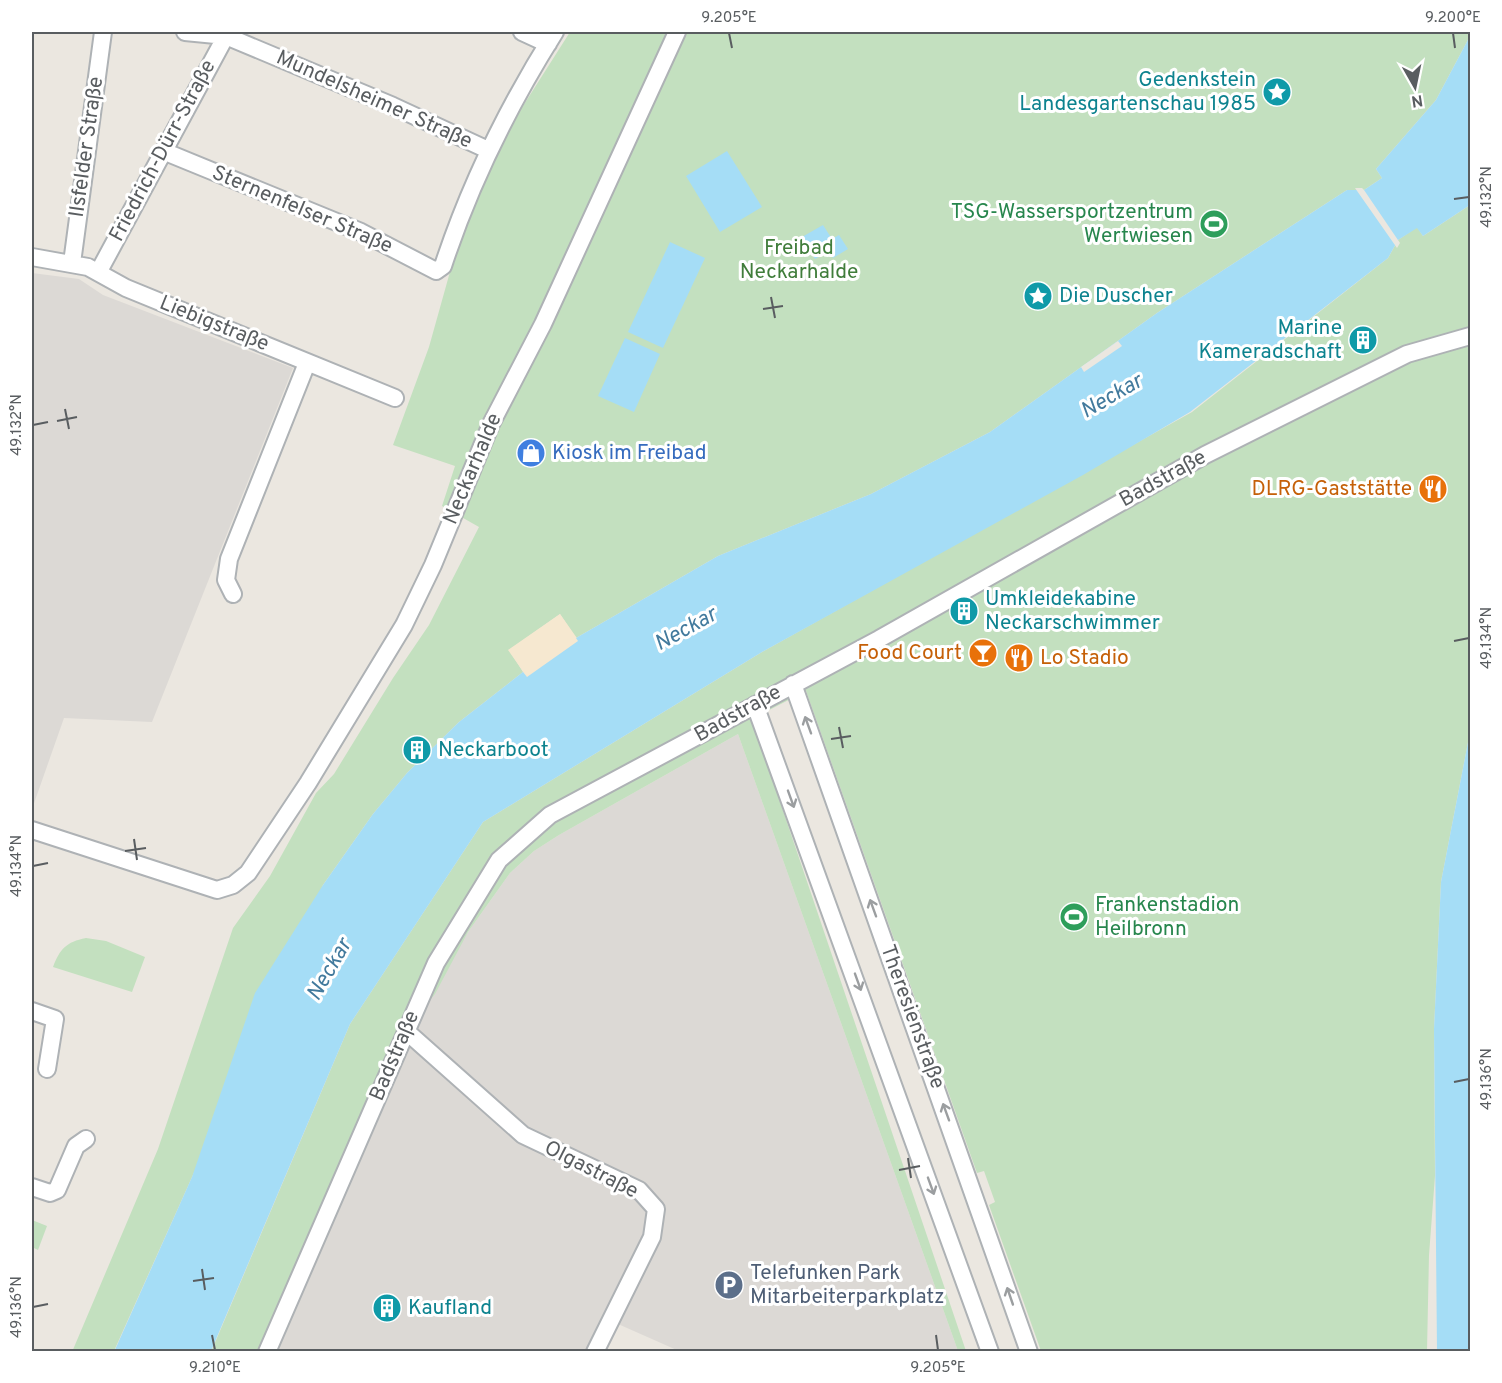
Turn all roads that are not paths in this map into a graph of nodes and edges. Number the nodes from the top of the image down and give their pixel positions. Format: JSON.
{"nodes":[{"id":1,"x":103,"y":32,"type":"edge"},
{"id":2,"x":185,"y":32,"type":"edge"},
{"id":3,"x":522,"y":32,"type":"edge"},
{"id":4,"x":677,"y":32,"type":"edge"},
{"id":5,"x":227,"y":34,"type":"edge"},
{"id":6,"x":551,"y":38,"type":"edge"},
{"id":7,"x":488,"y":150,"type":"junction"},
{"id":8,"x":163,"y":151,"type":"junction"},
{"id":9,"x":32,"y":257,"type":"edge"},
{"id":10,"x":72,"y":262,"type":"junction"},
{"id":11,"x":99,"y":271,"type":"junction"},
{"id":12,"x":1470,"y":336,"type":"edge"},
{"id":13,"x":306,"y":363,"type":"junction"},
{"id":14,"x":396,"y":398,"type":"dead end"},
{"id":15,"x":233,"y":594,"type":"dead end"},
{"id":16,"x":793,"y":684,"type":"junction"},
{"id":17,"x":755,"y":705,"type":"junction"},
{"id":18,"x":32,"y":830,"type":"edge"},
{"id":19,"x":32,"y":1011,"type":"edge"},
{"id":20,"x":406,"y":1031,"type":"junction"},
{"id":21,"x":47,"y":1069,"type":"dead end"},
{"id":22,"x":86,"y":1139,"type":"dead end"},
{"id":23,"x":32,"y":1187,"type":"edge"},
{"id":24,"x":267,"y":1352,"type":"edge"},
{"id":25,"x":595,"y":1352,"type":"edge"},
{"id":26,"x":990,"y":1352,"type":"edge"},
{"id":27,"x":1029,"y":1352,"type":"edge"}],
"edges":[{"from":1,"to":10,"type":"street","name":"Ilsfelder Straße"},
{"from":2,"to":5,"type":"street","name":"Mundelsheimer Straße"},
{"from":3,"to":6,"type":"street"},
{"from":4,"to":18,"type":"street","name":"Neckarhalde"},
{"from":5,"to":7,"type":"street","name":"Mundelsheimer Straße"},
{"from":5,"to":8,"type":"street","name":"Friedrich-Dürr-Straße"},
{"from":6,"to":7,"type":"street"},
{"from":7,"to":8,"type":"street","name":"Sternenfelser Straße"},
{"from":8,"to":11,"type":"street","name":"Friedrich-Dürr-Straße"},
{"from":9,"to":10,"type":"street","name":"Liebigstraße"},
{"from":10,"to":11,"type":"street","name":"Liebigstraße"},
{"from":11,"to":13,"type":"street","name":"Liebigstraße"},
{"from":12,"to":16,"type":"street","name":"Badstraße"},
{"from":13,"to":14,"type":"street","name":"Liebigstraße"},
{"from":13,"to":15,"type":"street"},
{"from":16,"to":17,"type":"street","name":"Badstraße"},
{"from":27,"to":16,"type":"street","name":"Theresienstraße","one_way":true},
{"from":17,"to":20,"type":"street","name":"Badstraße"},
{"from":17,"to":26,"type":"street","name":"Theresienstraße","one_way":true},
{"from":19,"to":21,"type":"street"},
{"from":20,"to":24,"type":"street","name":"Badstraße"},
{"from":20,"to":25,"type":"street","name":"Olgastraße"},
{"from":22,"to":23,"type":"street"}]}
